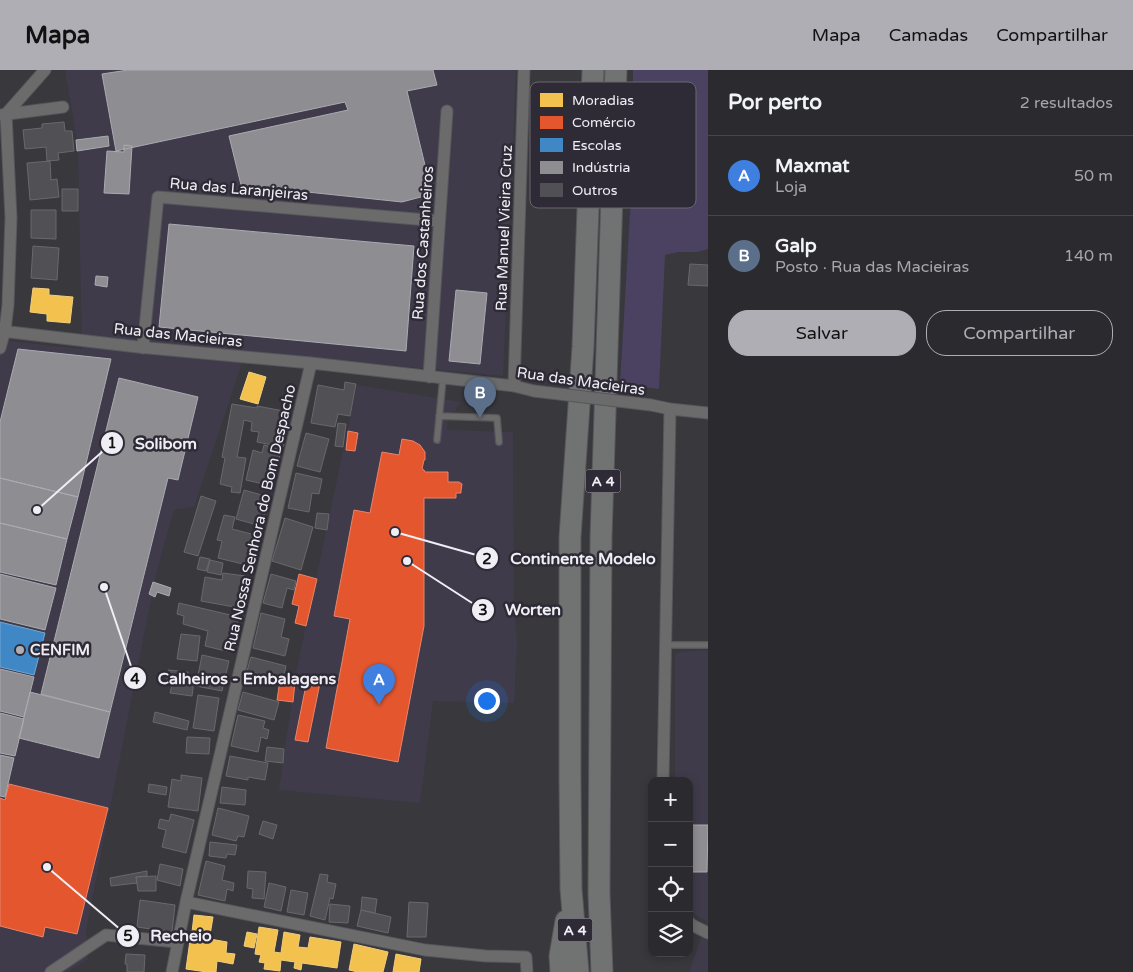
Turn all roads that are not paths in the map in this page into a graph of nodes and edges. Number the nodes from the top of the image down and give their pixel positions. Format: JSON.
{"nodes":[{"id":1,"x":45,"y":70,"type":"edge"},
{"id":2,"x":524,"y":70,"type":"edge"},
{"id":3,"x":63,"y":106,"type":"dead end"},
{"id":4,"x":447,"y":110,"type":"dead end"},
{"id":5,"x":3,"y":115,"type":"edge"},
{"id":6,"x":588,"y":208,"type":"edge"},
{"id":7,"x":612,"y":208,"type":"edge"},
{"id":8,"x":440,"y":221,"type":"junction"},
{"id":9,"x":2,"y":329,"type":"edge"},
{"id":10,"x":0,"y":348,"type":"edge"},
{"id":11,"x":144,"y":348,"type":"junction"},
{"id":12,"x":311,"y":363,"type":"junction"},
{"id":13,"x":429,"y":377,"type":"junction"},
{"id":14,"x":443,"y":378,"type":"junction"},
{"id":15,"x":514,"y":386,"type":"junction"},
{"id":16,"x":670,"y":409,"type":"junction"},
{"id":17,"x":708,"y":413,"type":"edge"},
{"id":18,"x":439,"y":416,"type":"junction"},
{"id":19,"x":437,"y":440,"type":"dead end"},
{"id":20,"x":499,"y":442,"type":"dead end"},
{"id":21,"x":666,"y":645,"type":"junction"},
{"id":22,"x":708,"y":645,"type":"edge"},
{"id":23,"x":663,"y":777,"type":"edge"},
{"id":24,"x":571,"y":888,"type":"junction"},
{"id":25,"x":186,"y":902,"type":"junction"},
{"id":26,"x":693,"y":926,"type":"edge"},
{"id":27,"x":708,"y":933,"type":"edge"},
{"id":28,"x":177,"y":942,"type":"junction"},
{"id":29,"x":51,"y":972,"type":"edge"},
{"id":30,"x":172,"y":972,"type":"edge"},
{"id":31,"x":527,"y":972,"type":"edge"},
{"id":32,"x":561,"y":972,"type":"edge"},
{"id":33,"x":578,"y":972,"type":"edge"},
{"id":34,"x":602,"y":972,"type":"edge"}],
"edges":[{"from":1,"to":5,"type":"street"},
{"from":2,"to":15,"type":"street","name":"Rua Manuel Vieira Cruz"},
{"from":3,"to":5,"type":"street"},
{"from":4,"to":8,"type":"street","name":"Rua dos Castanheiros"},
{"from":5,"to":9,"type":"street"},
{"from":6,"to":24,"type":"highway","number":"A 4"},
{"from":7,"to":34,"type":"highway","number":"A 4"},
{"from":8,"to":11,"type":"street","name":"Rua das Laranjeiras"},
{"from":8,"to":13,"type":"street","name":"Rua dos Castanheiros"},
{"from":9,"to":10,"type":"street"},
{"from":9,"to":11,"type":"street","name":"Rua das Macieiras"},
{"from":11,"to":12,"type":"street","name":"Rua das Macieiras"},
{"from":12,"to":13,"type":"street","name":"Rua das Macieiras"},
{"from":12,"to":25,"type":"street","name":"Rua Nossa Senhora do Bom Despacho"},
{"from":13,"to":14,"type":"street","name":"Rua das Macieiras"},
{"from":14,"to":15,"type":"street","name":"Rua das Macieiras"},
{"from":14,"to":18,"type":"lane"},
{"from":15,"to":16,"type":"street","name":"Rua das Macieiras","bridge":true},
{"from":16,"to":17,"type":"street","name":"Rua das Macieiras"},
{"from":16,"to":21,"type":"street"},
{"from":18,"to":19,"type":"lane"},
{"from":18,"to":20,"type":"lane"},
{"from":21,"to":22,"type":"lane"},
{"from":21,"to":23,"type":"street"},
{"from":24,"to":32,"type":"highway"},
{"from":24,"to":33,"type":"highway","number":"A 4"},
{"from":25,"to":28,"type":"street","name":"Rua Nossa Senhora do Bom Despacho"},
{"from":25,"to":31,"type":"street"},
{"from":26,"to":27,"type":"street"},
{"from":28,"to":29,"type":"street"},
{"from":28,"to":30,"type":"street","name":"Rua Nossa Senhora do Bom Despacho"}]}
